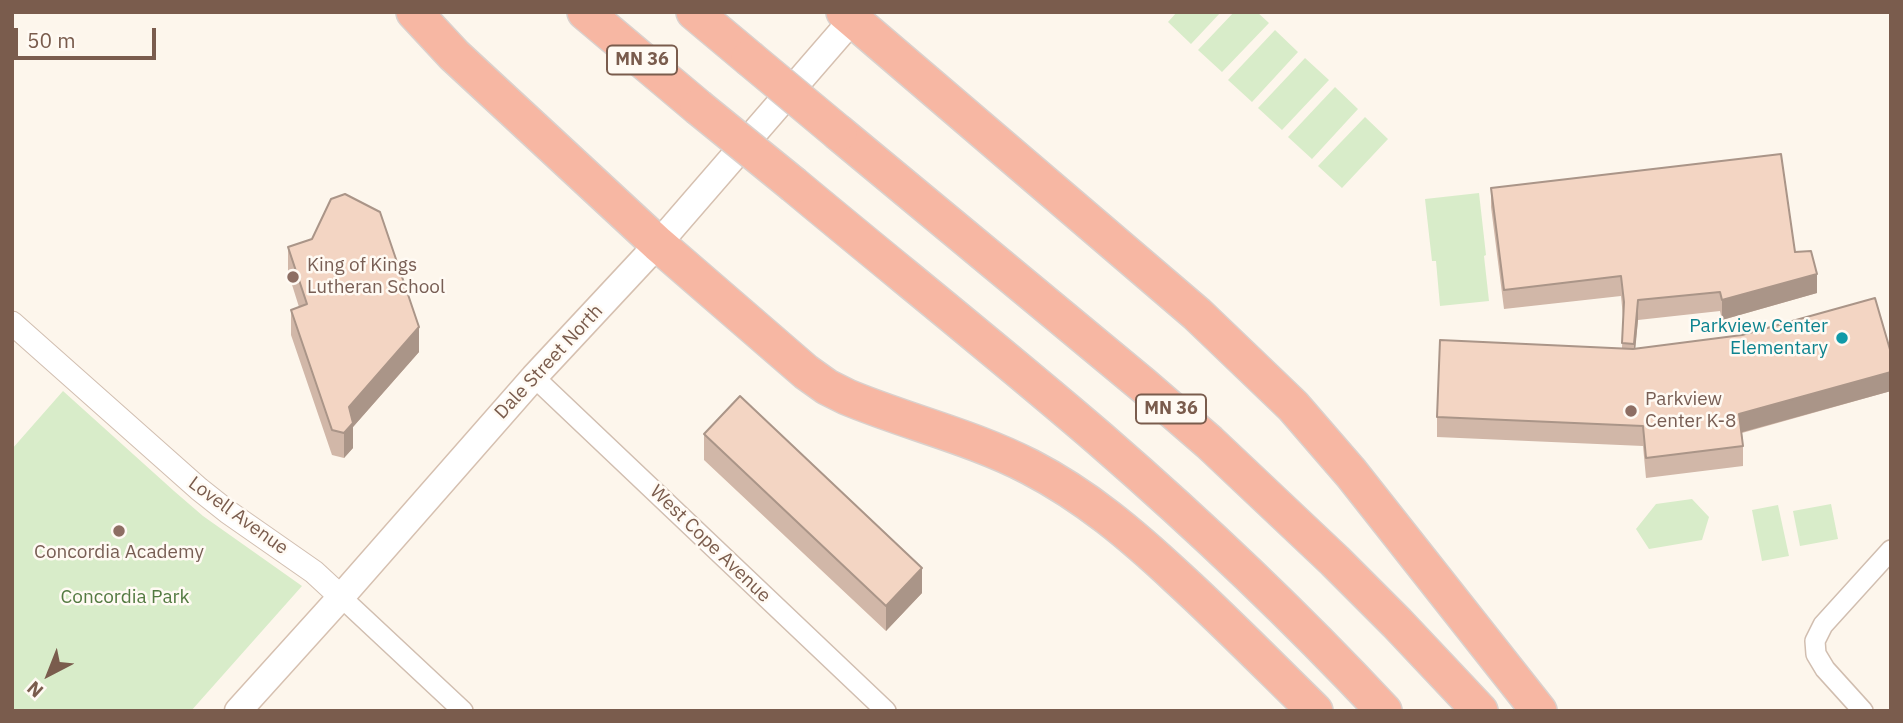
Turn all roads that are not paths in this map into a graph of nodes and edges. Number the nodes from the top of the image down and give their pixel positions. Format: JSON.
{"nodes":[{"id":1,"x":414,"y":12,"type":"edge"},
{"id":2,"x":585,"y":12,"type":"edge"},
{"id":3,"x":694,"y":12,"type":"edge"},
{"id":4,"x":852,"y":15,"type":"edge"},
{"id":5,"x":658,"y":244,"type":"junction"},
{"id":6,"x":12,"y":323,"type":"edge"},
{"id":7,"x":534,"y":377,"type":"junction"},
{"id":8,"x":1891,"y":550,"type":"edge"},
{"id":9,"x":341,"y":597,"type":"junction"},
{"id":10,"x":238,"y":711,"type":"edge"},
{"id":11,"x":463,"y":711,"type":"edge"},
{"id":12,"x":886,"y":711,"type":"edge"},
{"id":13,"x":1315,"y":711,"type":"edge"},
{"id":14,"x":1384,"y":711,"type":"edge"},
{"id":15,"x":1480,"y":711,"type":"edge"},
{"id":16,"x":1539,"y":711,"type":"edge"},
{"id":17,"x":1863,"y":711,"type":"edge"}],
"edges":[{"from":1,"to":5,"type":"highway"},
{"from":2,"to":14,"type":"highway","number":"MN 36","bridge":true},
{"from":3,"to":15,"type":"highway","number":"MN 36","bridge":true},
{"from":4,"to":5,"type":"main road","name":"Dale Street North"},
{"from":4,"to":16,"type":"highway"},
{"from":5,"to":7,"type":"main road","name":"Dale Street North"},
{"from":5,"to":13,"type":"highway"},
{"from":6,"to":9,"type":"street","name":"Lovell Avenue"},
{"from":7,"to":9,"type":"main road","name":"Dale Street North"},
{"from":7,"to":12,"type":"street","name":"West Cope Avenue"},
{"from":8,"to":17,"type":"street"},
{"from":9,"to":10,"type":"main road","name":"Dale Street North"},
{"from":9,"to":11,"type":"street","name":"Lovell Avenue"}]}
